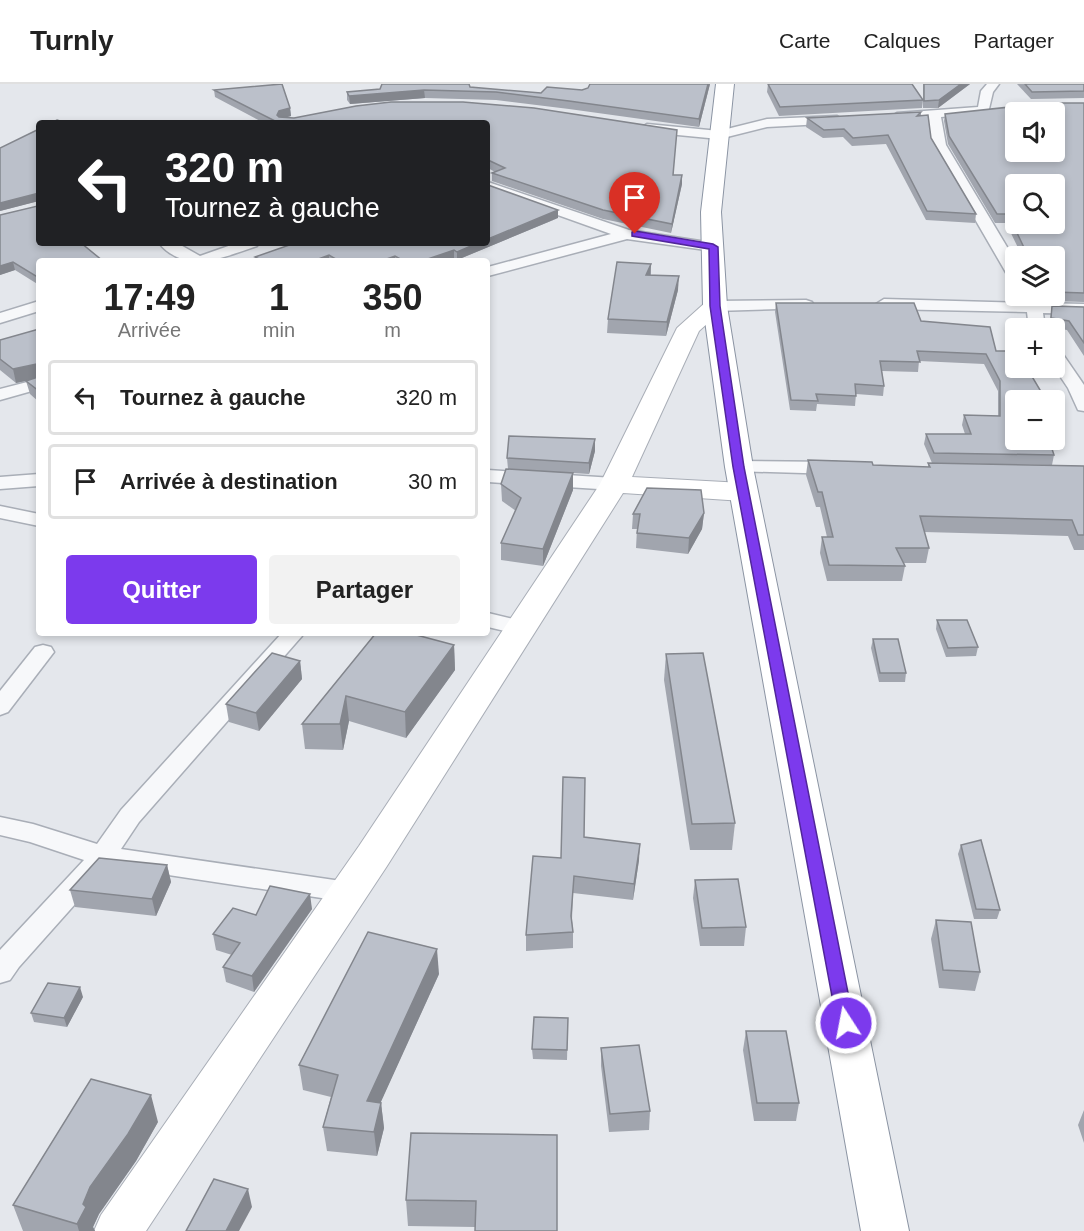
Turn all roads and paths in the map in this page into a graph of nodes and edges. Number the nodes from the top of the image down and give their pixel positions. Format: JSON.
{"nodes":[{"id":1,"x":725,"y":84,"type":"edge"},
{"id":2,"x":993,"y":84,"type":"edge"},
{"id":3,"x":984,"y":110,"type":"junction"},
{"id":4,"x":1001,"y":110,"type":"edge"},
{"id":5,"x":934,"y":115,"type":"junction"},
{"id":6,"x":881,"y":117,"type":"edge"},
{"id":7,"x":847,"y":119,"type":"edge"},
{"id":8,"x":637,"y":126,"type":"edge"},
{"id":9,"x":719,"y":135,"type":"junction"},
{"id":10,"x":490,"y":187,"type":"edge"},
{"id":11,"x":626,"y":234,"type":"junction"},
{"id":12,"x":171,"y":246,"type":"edge"},
{"id":13,"x":243,"y":246,"type":"edge"},
{"id":14,"x":713,"y":247,"type":"junction"},
{"id":15,"x":1005,"y":257,"type":"edge"},
{"id":16,"x":193,"y":258,"type":"edge"},
{"id":17,"x":207,"y":258,"type":"edge"},
{"id":18,"x":490,"y":271,"type":"edge"},
{"id":19,"x":1005,"y":301,"type":"edge"},
{"id":20,"x":821,"y":304,"type":"edge"},
{"id":21,"x":868,"y":304,"type":"edge"},
{"id":22,"x":715,"y":306,"type":"junction"},
{"id":23,"x":1064,"y":306,"type":"edge"},
{"id":24,"x":36,"y":307,"type":"edge"},
{"id":25,"x":1084,"y":309,"type":"edge"},
{"id":26,"x":0,"y":318,"type":"edge"},
{"id":27,"x":1065,"y":370,"type":"edge"},
{"id":28,"x":36,"y":385,"type":"edge"},
{"id":29,"x":0,"y":394,"type":"edge"},
{"id":30,"x":1084,"y":406,"type":"edge"},
{"id":31,"x":854,"y":468,"type":"edge"},
{"id":32,"x":490,"y":476,"type":"edge"},
{"id":33,"x":36,"y":480,"type":"edge"},
{"id":34,"x":741,"y":480,"type":"junction"},
{"id":35,"x":0,"y":483,"type":"edge"},
{"id":36,"x":614,"y":484,"type":"junction"},
{"id":37,"x":0,"y":512,"type":"edge"},
{"id":38,"x":36,"y":519,"type":"edge"},
{"id":39,"x":505,"y":624,"type":"edge"},
{"id":40,"x":291,"y":636,"type":"dead end"},
{"id":41,"x":43,"y":652,"type":"dead end"},
{"id":42,"x":0,"y":707,"type":"edge"},
{"id":43,"x":0,"y":826,"type":"edge"},
{"id":44,"x":103,"y":856,"type":"junction"},
{"id":45,"x":348,"y":892,"type":"junction"},
{"id":46,"x":0,"y":972,"type":"edge"},
{"id":47,"x":118,"y":1231,"type":"edge"},
{"id":48,"x":885,"y":1231,"type":"edge"}],
"edges":[{"from":1,"to":9,"type":"main road"},
{"from":2,"to":3,"type":"street"},
{"from":3,"to":4,"type":"street"},
{"from":3,"to":5,"type":"street"},
{"from":5,"to":6,"type":"street"},
{"from":5,"to":15,"type":"street"},
{"from":7,"to":9,"type":"street"},
{"from":8,"to":9,"type":"street"},
{"from":9,"to":14,"type":"main road"},
{"from":10,"to":11,"type":"street"},
{"from":11,"to":14,"type":"street"},
{"from":11,"to":18,"type":"street"},
{"from":12,"to":16,"type":"street"},
{"from":13,"to":17,"type":"street"},
{"from":14,"to":22,"type":"main road"},
{"from":19,"to":21,"type":"street"},
{"from":20,"to":22,"type":"street"},
{"from":22,"to":34,"type":"main road"},
{"from":22,"to":36,"type":"main road"},
{"from":23,"to":25,"type":"street"},
{"from":24,"to":26,"type":"street"},
{"from":27,"to":30,"type":"street"},
{"from":28,"to":29,"type":"street"},
{"from":31,"to":34,"type":"street"},
{"from":32,"to":36,"type":"street"},
{"from":33,"to":35,"type":"street"},
{"from":34,"to":36,"type":"main road"},
{"from":34,"to":48,"type":"main road"},
{"from":36,"to":39,"type":"main road"},
{"from":37,"to":38,"type":"street"},
{"from":39,"to":45,"type":"main road"},
{"from":40,"to":44,"type":"street"},
{"from":41,"to":42,"type":"street"},
{"from":43,"to":44,"type":"street"},
{"from":44,"to":45,"type":"street"},
{"from":44,"to":46,"type":"street"},
{"from":45,"to":47,"type":"main road"}]}
